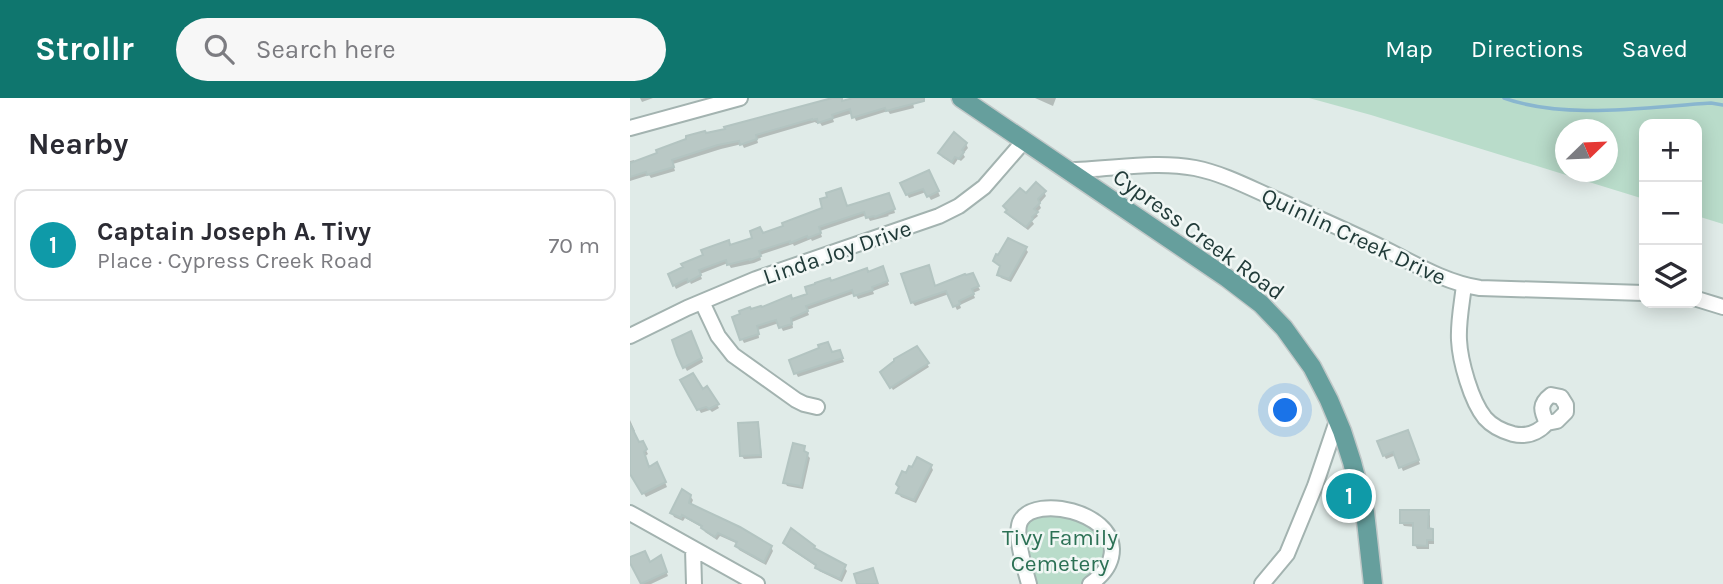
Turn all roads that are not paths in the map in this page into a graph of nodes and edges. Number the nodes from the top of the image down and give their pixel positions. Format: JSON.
{"nodes":[{"id":1,"x":740,"y":98,"type":"edge"},
{"id":2,"x":961,"y":98,"type":"edge"},
{"id":3,"x":630,"y":128,"type":"edge"},
{"id":4,"x":1024,"y":141,"type":"junction"},
{"id":5,"x":1067,"y":170,"type":"junction"},
{"id":6,"x":1464,"y":285,"type":"junction"},
{"id":7,"x":1639,"y":293,"type":"edge"},
{"id":8,"x":1702,"y":301,"type":"edge"},
{"id":9,"x":702,"y":302,"type":"junction"},
{"id":10,"x":1723,"y":307,"type":"edge"},
{"id":11,"x":630,"y":336,"type":"edge"},
{"id":12,"x":817,"y":407,"type":"dead end"},
{"id":13,"x":1337,"y":422,"type":"junction"},
{"id":14,"x":1547,"y":423,"type":"dead end"},
{"id":15,"x":630,"y":513,"type":"edge"},
{"id":16,"x":693,"y":550,"type":"junction"},
{"id":17,"x":694,"y":584,"type":"edge"},
{"id":18,"x":757,"y":584,"type":"edge"},
{"id":19,"x":1029,"y":584,"type":"edge"},
{"id":20,"x":1090,"y":584,"type":"edge"},
{"id":21,"x":1262,"y":584,"type":"edge"},
{"id":22,"x":1373,"y":584,"type":"edge"}],
"edges":[{"from":1,"to":3,"type":"street"},
{"from":2,"to":4,"type":"main road","name":"Cypress Creek Road"},
{"from":4,"to":5,"type":"main road","name":"Cypress Creek Road"},
{"from":4,"to":9,"type":"street","name":"Linda Joy Drive"},
{"from":5,"to":6,"type":"street","name":"Quinlin Creek Drive"},
{"from":5,"to":13,"type":"main road","name":"Cypress Creek Road"},
{"from":6,"to":7,"type":"street","name":"Quinlin Creek Drive"},
{"from":6,"to":14,"type":"street"},
{"from":8,"to":10,"type":"street"},
{"from":9,"to":11,"type":"street","name":"Linda Joy Drive"},
{"from":9,"to":12,"type":"street"},
{"from":13,"to":21,"type":"street"},
{"from":13,"to":22,"type":"main road","name":"Cypress Creek Road"},
{"from":15,"to":16,"type":"street"},
{"from":16,"to":17,"type":"street"},
{"from":16,"to":18,"type":"street"},
{"from":19,"to":20,"type":"street"}]}
